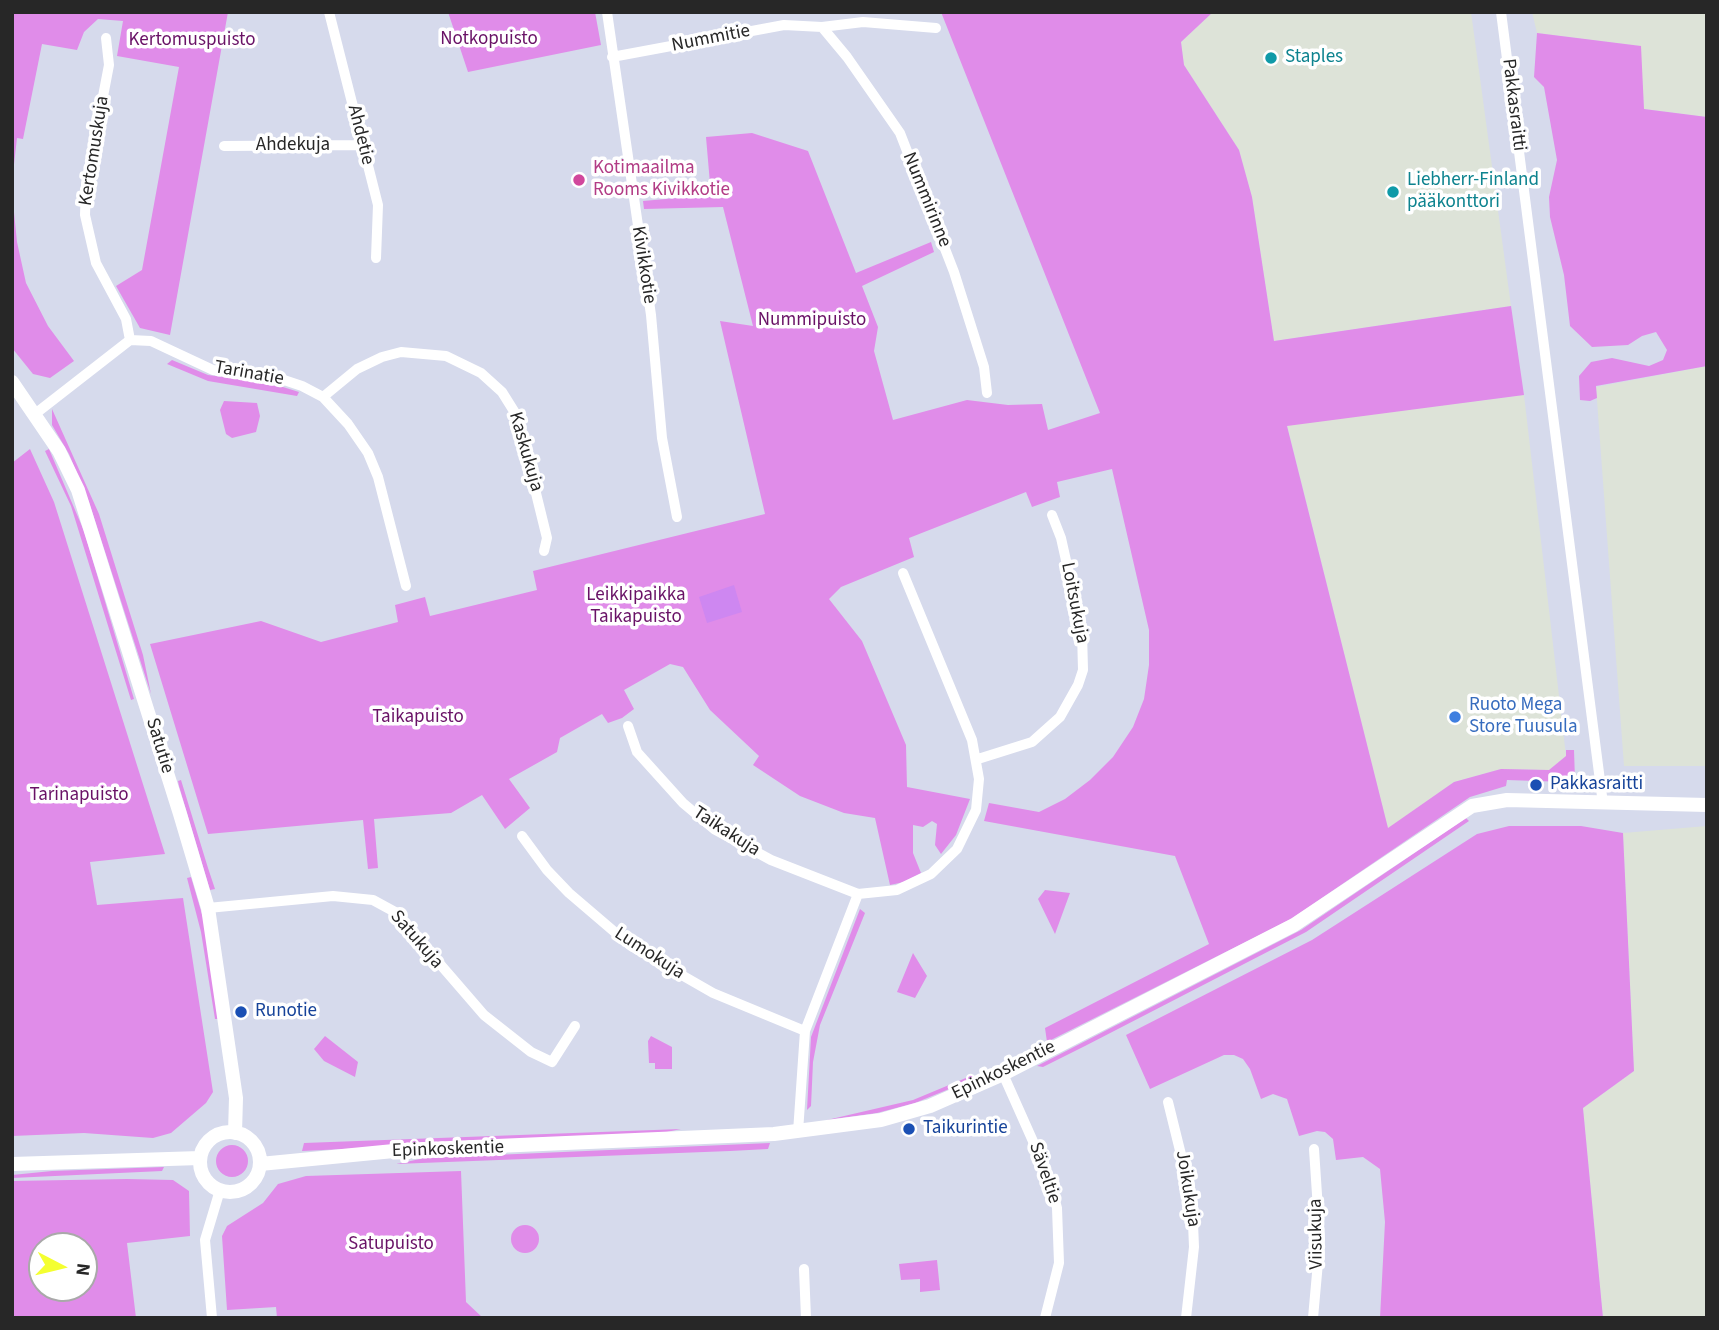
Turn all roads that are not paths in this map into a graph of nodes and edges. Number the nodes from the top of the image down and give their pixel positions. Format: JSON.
{"nodes":[{"id":1,"x":329,"y":12,"type":"edge"},
{"id":2,"x":607,"y":12,"type":"edge"},
{"id":3,"x":1501,"y":12,"type":"edge"},
{"id":4,"x":822,"y":27,"type":"junction"},
{"id":5,"x":936,"y":28,"type":"dead end"},
{"id":6,"x":106,"y":38,"type":"dead end"},
{"id":7,"x":612,"y":57,"type":"junction"},
{"id":8,"x":362,"y":145,"type":"junction"},
{"id":9,"x":224,"y":146,"type":"dead end"},
{"id":10,"x":376,"y":258,"type":"dead end"},
{"id":11,"x":130,"y":340,"type":"junction"},
{"id":12,"x":12,"y":382,"type":"edge"},
{"id":13,"x":987,"y":393,"type":"dead end"},
{"id":14,"x":323,"y":397,"type":"junction"},
{"id":15,"x":35,"y":414,"type":"junction"},
{"id":16,"x":1052,"y":515,"type":"dead end"},
{"id":17,"x":677,"y":517,"type":"dead end"},
{"id":18,"x":544,"y":551,"type":"dead end"},
{"id":19,"x":903,"y":573,"type":"dead end"},
{"id":20,"x":407,"y":586,"type":"dead end"},
{"id":21,"x":628,"y":726,"type":"dead end"},
{"id":22,"x":978,"y":760,"type":"junction"},
{"id":23,"x":1603,"y":803,"type":"junction"},
{"id":24,"x":1707,"y":805,"type":"edge"},
{"id":25,"x":522,"y":836,"type":"dead end"},
{"id":26,"x":858,"y":894,"type":"junction"},
{"id":27,"x":208,"y":908,"type":"junction"},
{"id":28,"x":575,"y":1026,"type":"dead end"},
{"id":29,"x":805,"y":1031,"type":"junction"},
{"id":30,"x":1003,"y":1074,"type":"junction"},
{"id":31,"x":1168,"y":1102,"type":"dead end"},
{"id":32,"x":798,"y":1132,"type":"junction"},
{"id":33,"x":235,"y":1133,"type":"junction"},
{"id":34,"x":1314,"y":1149,"type":"dead end"},
{"id":35,"x":200,"y":1158,"type":"junction"},
{"id":36,"x":12,"y":1164,"type":"edge"},
{"id":37,"x":260,"y":1164,"type":"junction"},
{"id":38,"x":220,"y":1190,"type":"junction"},
{"id":39,"x":803,"y":1269,"type":"dead end"},
{"id":40,"x":212,"y":1318,"type":"edge"},
{"id":41,"x":806,"y":1318,"type":"edge"},
{"id":42,"x":1045,"y":1318,"type":"edge"},
{"id":43,"x":1186,"y":1318,"type":"edge"},
{"id":44,"x":1313,"y":1318,"type":"edge"}],
"edges":[{"from":1,"to":8,"type":"street","name":"Ahdetie"},
{"from":2,"to":7,"type":"street","name":"Kivikkotie"},
{"from":3,"to":23,"type":"street","name":"Pakkasraitti"},
{"from":4,"to":5,"type":"street","name":"Nummitie"},
{"from":4,"to":7,"type":"street","name":"Nummitie"},
{"from":4,"to":13,"type":"street","name":"Nummirinne"},
{"from":6,"to":11,"type":"street","name":"Kertomuskuja"},
{"from":7,"to":17,"type":"street","name":"Kivikkotie"},
{"from":8,"to":9,"type":"street","name":"Ahdekuja"},
{"from":8,"to":10,"type":"street","name":"Ahdetie"},
{"from":11,"to":14,"type":"street","name":"Tarinatie"},
{"from":11,"to":15,"type":"street"},
{"from":12,"to":15,"type":"street","name":"Satutie"},
{"from":14,"to":18,"type":"street","name":"Kaskukuja"},
{"from":14,"to":20,"type":"street","name":"Tarinatie"},
{"from":15,"to":27,"type":"street","name":"Satutie"},
{"from":16,"to":22,"type":"street","name":"Loitsukuja"},
{"from":19,"to":22,"type":"street"},
{"from":21,"to":26,"type":"street","name":"Taikakuja"},
{"from":22,"to":26,"type":"street"},
{"from":23,"to":24,"type":"street"},
{"from":23,"to":30,"type":"street","name":"Epinkoskentie"},
{"from":25,"to":29,"type":"street","name":"Lumokuja"},
{"from":26,"to":29,"type":"street"},
{"from":27,"to":28,"type":"street","name":"Satukuja"},
{"from":27,"to":33,"type":"street","name":"Satutie"},
{"from":29,"to":32,"type":"street"},
{"from":30,"to":32,"type":"street","name":"Epinkoskentie"},
{"from":30,"to":42,"type":"street","name":"Säveltie"},
{"from":31,"to":43,"type":"street","name":"Joikukuja"},
{"from":32,"to":37,"type":"street","name":"Epinkoskentie"},
{"from":33,"to":35,"type":"street"},
{"from":33,"to":37,"type":"street"},
{"from":34,"to":44,"type":"street","name":"Viisukuja"},
{"from":35,"to":36,"type":"street"},
{"from":35,"to":38,"type":"street"},
{"from":37,"to":38,"type":"street"},
{"from":38,"to":40,"type":"street"},
{"from":39,"to":41,"type":"street"}]}
